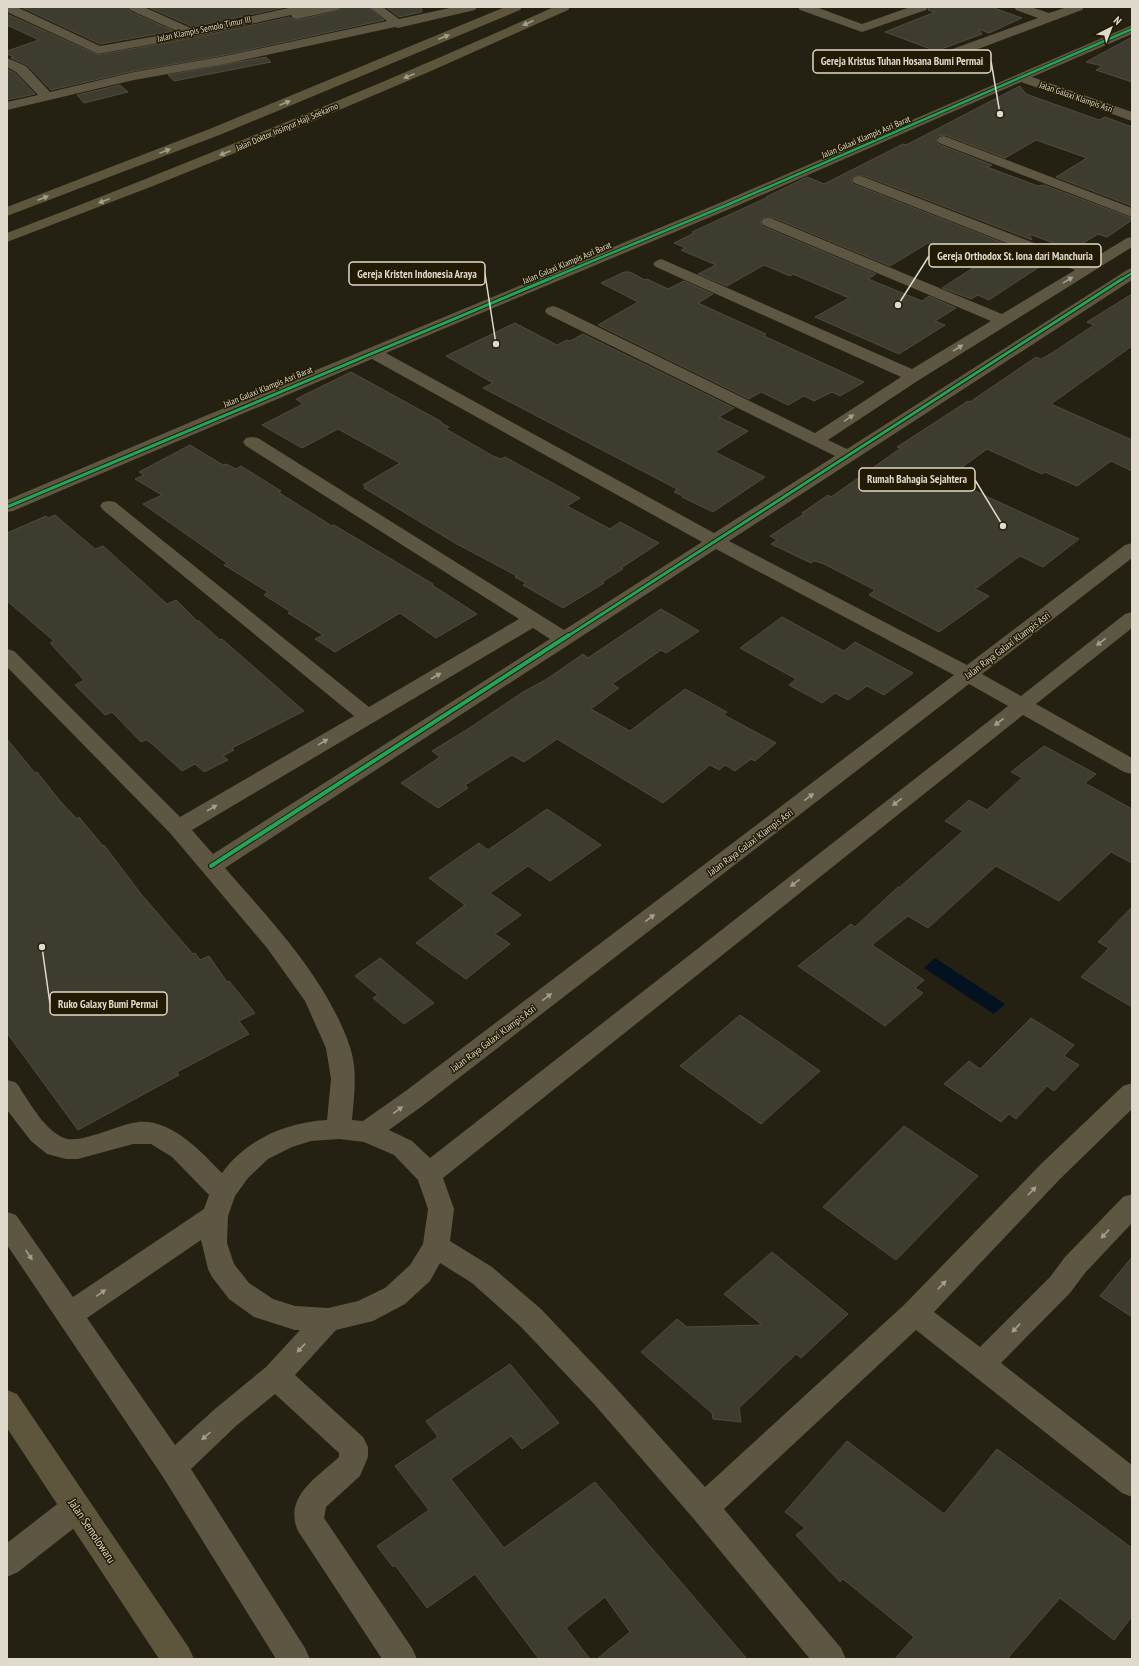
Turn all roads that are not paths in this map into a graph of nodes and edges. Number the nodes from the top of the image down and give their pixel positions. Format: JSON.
{"nodes":[{"id":1,"x":7,"y":7,"type":"edge"},
{"id":2,"x":134,"y":7,"type":"edge"},
{"id":3,"x":256,"y":7,"type":"edge"},
{"id":4,"x":310,"y":7,"type":"edge"},
{"id":5,"x":334,"y":7,"type":"edge"},
{"id":6,"x":375,"y":7,"type":"edge"},
{"id":7,"x":471,"y":7,"type":"edge"},
{"id":8,"x":516,"y":7,"type":"edge"},
{"id":9,"x":564,"y":7,"type":"edge"},
{"id":10,"x":804,"y":7,"type":"edge"},
{"id":11,"x":900,"y":7,"type":"edge"},
{"id":12,"x":922,"y":7,"type":"edge"},
{"id":13,"x":1020,"y":7,"type":"edge"},
{"id":14,"x":1078,"y":7,"type":"edge"},
{"id":15,"x":1049,"y":13,"type":"edge"},
{"id":16,"x":275,"y":15,"type":"junction"},
{"id":17,"x":398,"y":24,"type":"junction"},
{"id":18,"x":850,"y":25,"type":"junction"},
{"id":19,"x":1132,"y":29,"type":"edge"},
{"id":20,"x":194,"y":34,"type":"junction"},
{"id":21,"x":952,"y":54,"type":"dead end"},
{"id":22,"x":225,"y":60,"type":"junction"},
{"id":23,"x":115,"y":61,"type":"junction"},
{"id":24,"x":7,"y":62,"type":"edge"},
{"id":25,"x":1038,"y":70,"type":"junction"},
{"id":26,"x":1020,"y":77,"type":"junction"},
{"id":27,"x":1059,"y":77,"type":"dead end"},
{"id":28,"x":47,"y":97,"type":"junction"},
{"id":29,"x":7,"y":106,"type":"edge"},
{"id":30,"x":268,"y":110,"type":"junction"},
{"id":31,"x":1132,"y":117,"type":"edge"},
{"id":32,"x":300,"y":122,"type":"junction"},
{"id":33,"x":217,"y":131,"type":"junction"},
{"id":34,"x":944,"y":140,"type":"dead end"},
{"id":35,"x":247,"y":144,"type":"junction"},
{"id":36,"x":859,"y":180,"type":"dead end"},
{"id":37,"x":7,"y":212,"type":"edge"},
{"id":38,"x":1132,"y":212,"type":"edge"},
{"id":39,"x":768,"y":222,"type":"dead end"},
{"id":40,"x":7,"y":238,"type":"edge"},
{"id":41,"x":1132,"y":241,"type":"edge"},
{"id":42,"x":661,"y":264,"type":"dead end"},
{"id":43,"x":1087,"y":268,"type":"junction"},
{"id":44,"x":1132,"y":273,"type":"edge"},
{"id":45,"x":553,"y":311,"type":"dead end"},
{"id":46,"x":1002,"y":320,"type":"junction"},
{"id":47,"x":374,"y":352,"type":"junction"},
{"id":48,"x":912,"y":376,"type":"junction"},
{"id":49,"x":816,"y":440,"type":"junction"},
{"id":50,"x":252,"y":442,"type":"dead end"},
{"id":51,"x":848,"y":456,"type":"junction"},
{"id":52,"x":109,"y":506,"type":"dead end"},
{"id":53,"x":7,"y":507,"type":"edge"},
{"id":54,"x":716,"y":542,"type":"junction"},
{"id":55,"x":1132,"y":549,"type":"edge"},
{"id":56,"x":1132,"y":618,"type":"edge"},
{"id":57,"x":532,"y":620,"type":"junction"},
{"id":58,"x":563,"y":638,"type":"junction"},
{"id":59,"x":7,"y":655,"type":"edge"},
{"id":60,"x":967,"y":675,"type":"junction"},
{"id":61,"x":1020,"y":705,"type":"junction"},
{"id":62,"x":367,"y":716,"type":"junction"},
{"id":63,"x":1132,"y":767,"type":"edge"},
{"id":64,"x":178,"y":828,"type":"junction"},
{"id":65,"x":211,"y":866,"type":"junction"},
{"id":66,"x":7,"y":1090,"type":"edge"},
{"id":67,"x":1132,"y":1093,"type":"edge"},
{"id":68,"x":340,"y":1129,"type":"junction"},
{"id":69,"x":367,"y":1132,"type":"junction"},
{"id":70,"x":429,"y":1174,"type":"junction"},
{"id":71,"x":219,"y":1204,"type":"junction"},
{"id":72,"x":1132,"y":1205,"type":"edge"},
{"id":73,"x":7,"y":1223,"type":"edge"},
{"id":74,"x":436,"y":1246,"type":"junction"},
{"id":75,"x":915,"y":1313,"type":"junction"},
{"id":76,"x":69,"y":1315,"type":"junction"},
{"id":77,"x":328,"y":1320,"type":"junction"},
{"id":78,"x":982,"y":1365,"type":"junction"},
{"id":79,"x":276,"y":1376,"type":"junction"},
{"id":80,"x":7,"y":1403,"type":"edge"},
{"id":81,"x":173,"y":1466,"type":"junction"},
{"id":82,"x":1132,"y":1483,"type":"edge"},
{"id":83,"x":76,"y":1508,"type":"junction"},
{"id":84,"x":704,"y":1508,"type":"junction"},
{"id":85,"x":7,"y":1562,"type":"edge"},
{"id":86,"x":178,"y":1659,"type":"edge"},
{"id":87,"x":294,"y":1659,"type":"edge"},
{"id":88,"x":401,"y":1659,"type":"edge"},
{"id":89,"x":830,"y":1659,"type":"edge"}],
"edges":[{"from":1,"to":23,"type":"street"},
{"from":2,"to":20,"type":"street"},
{"from":3,"to":16,"type":"street"},
{"from":4,"to":16,"type":"street","name":"Jalan Klampis Semolo Timur III"},
{"from":5,"to":20,"type":"street"},
{"from":6,"to":17,"type":"street"},
{"from":7,"to":17,"type":"street"},
{"from":30,"to":8,"type":"main road","one_way":true},
{"from":9,"to":32,"type":"main road","name":"Jalan Doktor Insinyur Haji Soekarno","one_way":true},
{"from":10,"to":18,"type":"street"},
{"from":11,"to":18,"type":"street"},
{"from":12,"to":18,"type":"street"},
{"from":13,"to":15,"type":"street"},
{"from":14,"to":15,"type":"street"},
{"from":15,"to":21,"type":"street"},
{"from":16,"to":20,"type":"street","name":"Jalan Klampis Semolo Timur III"},
{"from":17,"to":22,"type":"street"},
{"from":19,"to":25,"type":"street","name":"Jalan Galaxi Klampis Asri Barat"},
{"from":20,"to":22,"type":"street"},
{"from":20,"to":23,"type":"street","name":"Jalan Klampis Semolo Timur III"},
{"from":22,"to":23,"type":"street"},
{"from":23,"to":28,"type":"street"},
{"from":24,"to":28,"type":"street"},
{"from":25,"to":26,"type":"street","name":"Jalan Galaxi Klampis Asri Barat"},
{"from":25,"to":27,"type":"street","name":"Jalan Galaxi Klampis Asri"},
{"from":26,"to":31,"type":"street","name":"Jalan Galaxi Klampis Asri"},
{"from":26,"to":47,"type":"street","name":"Jalan Galaxi Klampis Asri Barat"},
{"from":28,"to":29,"type":"street"},
{"from":30,"to":32,"type":"main road"},
{"from":30,"to":33,"type":"main road"},
{"from":32,"to":35,"type":"main road","name":"Jalan Doktor Insinyur Haji Soekarno"},
{"from":33,"to":35,"type":"main road"},
{"from":37,"to":33,"type":"main road","one_way":true},
{"from":34,"to":38,"type":"street"},
{"from":35,"to":40,"type":"main road","name":"Jalan Doktor Insinyur Haji Soekarno","one_way":true},
{"from":36,"to":43,"type":"street"},
{"from":39,"to":46,"type":"street"},
{"from":41,"to":43,"type":"street"},
{"from":42,"to":48,"type":"street"},
{"from":46,"to":43,"type":"street","one_way":true},
{"from":44,"to":51,"type":"street"},
{"from":45,"to":49,"type":"street"},
{"from":48,"to":46,"type":"street","one_way":true},
{"from":47,"to":53,"type":"street","name":"Jalan Galaxi Klampis Asri Barat"},
{"from":47,"to":54,"type":"street"},
{"from":49,"to":48,"type":"street","one_way":true},
{"from":49,"to":51,"type":"street"},
{"from":50,"to":57,"type":"street"},
{"from":51,"to":54,"type":"street"},
{"from":52,"to":62,"type":"street"},
{"from":54,"to":58,"type":"street"},
{"from":54,"to":60,"type":"street"},
{"from":55,"to":60,"type":"street","name":"Jalan Raya Galaxi Klampis Asri"},
{"from":56,"to":61,"type":"street","one_way":true},
{"from":57,"to":58,"type":"street"},
{"from":62,"to":57,"type":"street","one_way":true},
{"from":58,"to":65,"type":"street"},
{"from":59,"to":64,"type":"street"},
{"from":60,"to":61,"type":"street"},
{"from":69,"to":60,"type":"street","name":"Jalan Raya Galaxi Klampis Asri","one_way":true},
{"from":61,"to":63,"type":"street"},
{"from":61,"to":70,"type":"street","one_way":true},
{"from":64,"to":62,"type":"street","one_way":true},
{"from":64,"to":65,"type":"street"},
{"from":65,"to":68,"type":"street"},
{"from":66,"to":71,"type":"street"},
{"from":75,"to":67,"type":"street","one_way":true},
{"from":68,"to":69,"type":"street"},
{"from":68,"to":71,"type":"street"},
{"from":69,"to":70,"type":"street"},
{"from":70,"to":74,"type":"street"},
{"from":76,"to":71,"type":"street","one_way":true},
{"from":71,"to":77,"type":"street"},
{"from":72,"to":78,"type":"street","one_way":true},
{"from":73,"to":76,"type":"street","one_way":true},
{"from":74,"to":77,"type":"street"},
{"from":74,"to":84,"type":"street"},
{"from":75,"to":78,"type":"street"},
{"from":75,"to":84,"type":"street"},
{"from":76,"to":81,"type":"street"},
{"from":77,"to":79,"type":"street","one_way":true},
{"from":78,"to":82,"type":"street"},
{"from":79,"to":81,"type":"street","one_way":true},
{"from":79,"to":88,"type":"street"},
{"from":80,"to":83,"type":"main road","name":"Jalan Semolowaru"},
{"from":81,"to":87,"type":"street"},
{"from":83,"to":85,"type":"street"},
{"from":83,"to":86,"type":"main road","name":"Jalan Semolowaru"},
{"from":84,"to":89,"type":"street"}]}
